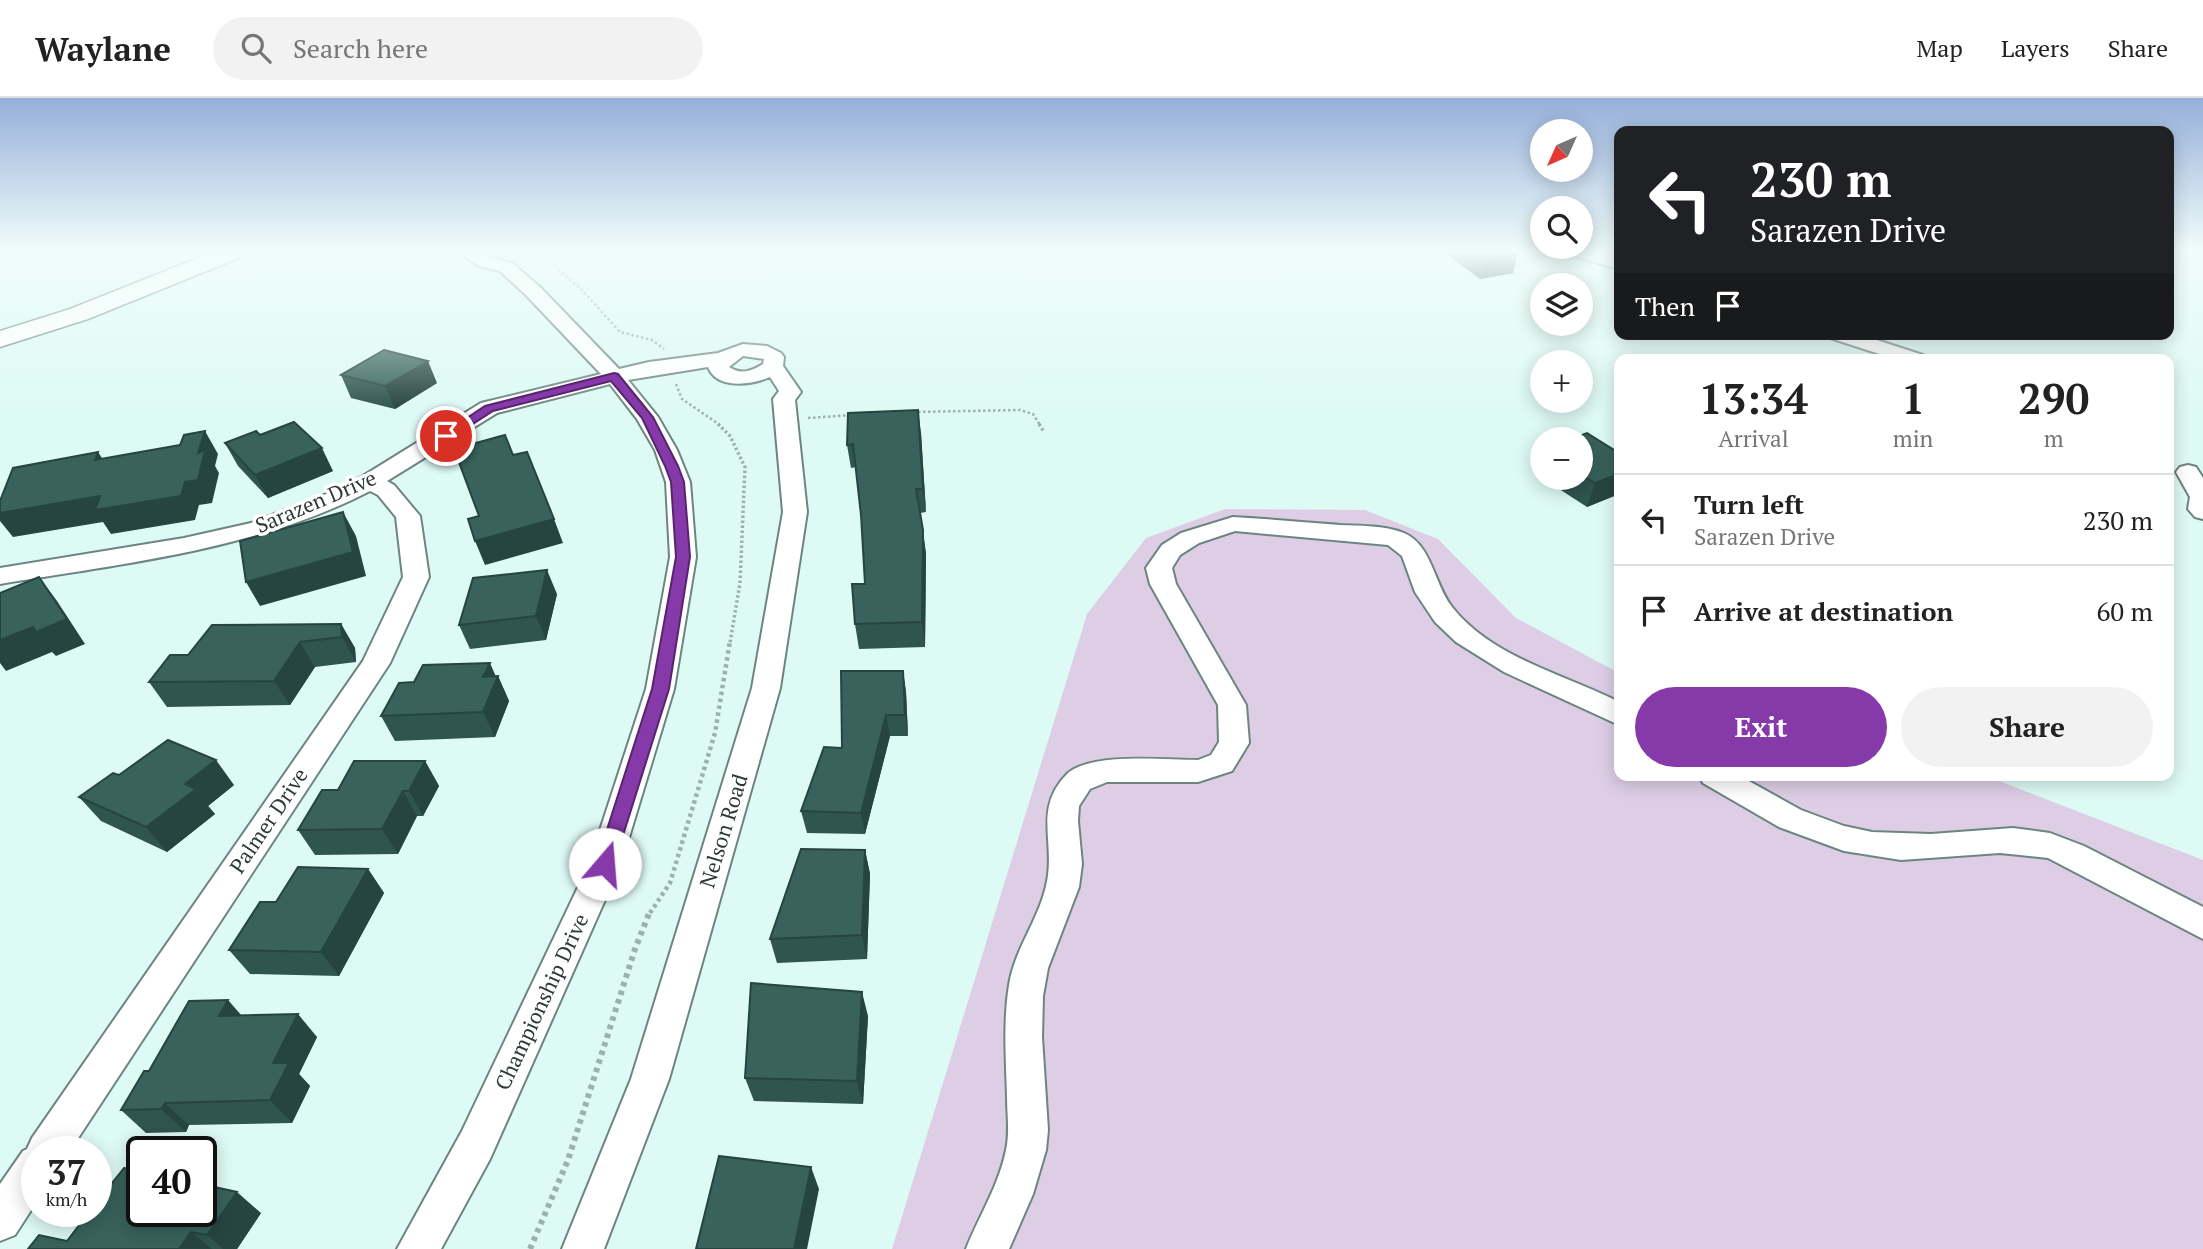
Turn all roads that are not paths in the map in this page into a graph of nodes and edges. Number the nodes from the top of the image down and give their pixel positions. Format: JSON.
{"nodes":[{"id":1,"x":105,"y":304,"type":"edge"},
{"id":2,"x":545,"y":304,"type":"edge"},
{"id":3,"x":0,"y":339,"type":"edge"},
{"id":4,"x":1857,"y":340,"type":"edge"},
{"id":5,"x":1900,"y":354,"type":"edge"},
{"id":6,"x":722,"y":359,"type":"junction"},
{"id":7,"x":773,"y":366,"type":"junction"},
{"id":8,"x":614,"y":376,"type":"junction"},
{"id":9,"x":749,"y":377,"type":"junction"},
{"id":10,"x":785,"y":409,"type":"junction"},
{"id":11,"x":2186,"y":471,"type":"edge"},
{"id":12,"x":371,"y":481,"type":"junction"},
{"id":13,"x":2203,"y":512,"type":"edge"},
{"id":14,"x":0,"y":576,"type":"edge"},
{"id":15,"x":1614,"y":712,"type":"edge"},
{"id":16,"x":1724,"y":781,"type":"edge"},
{"id":17,"x":2203,"y":925,"type":"edge"},
{"id":18,"x":57,"y":1136,"type":"edge"},
{"id":19,"x":21,"y":1189,"type":"edge"},
{"id":20,"x":0,"y":1220,"type":"edge"},
{"id":21,"x":418,"y":1249,"type":"edge"},
{"id":22,"x":583,"y":1249,"type":"edge"},
{"id":23,"x":988,"y":1249,"type":"edge"}],
"edges":[{"from":1,"to":3,"type":"main road"},
{"from":2,"to":8,"type":"street","name":"Championship Drive"},
{"from":4,"to":5,"type":"street"},
{"from":6,"to":7,"type":"street"},
{"from":6,"to":8,"type":"street"},
{"from":6,"to":9,"type":"street"},
{"from":7,"to":9,"type":"street"},
{"from":7,"to":10,"type":"street","name":"Nelson Road"},
{"from":8,"to":12,"type":"street","name":"Sarazen Drive"},
{"from":8,"to":21,"type":"street","name":"Championship Drive"},
{"from":9,"to":10,"type":"street"},
{"from":10,"to":22,"type":"street","name":"Nelson Road"},
{"from":11,"to":13,"type":"street"},
{"from":12,"to":14,"type":"street","name":"Sarazen Drive"},
{"from":12,"to":18,"type":"street","name":"Palmer Drive"},
{"from":15,"to":23,"type":"street"},
{"from":16,"to":17,"type":"street"},
{"from":19,"to":20,"type":"street"}]}
